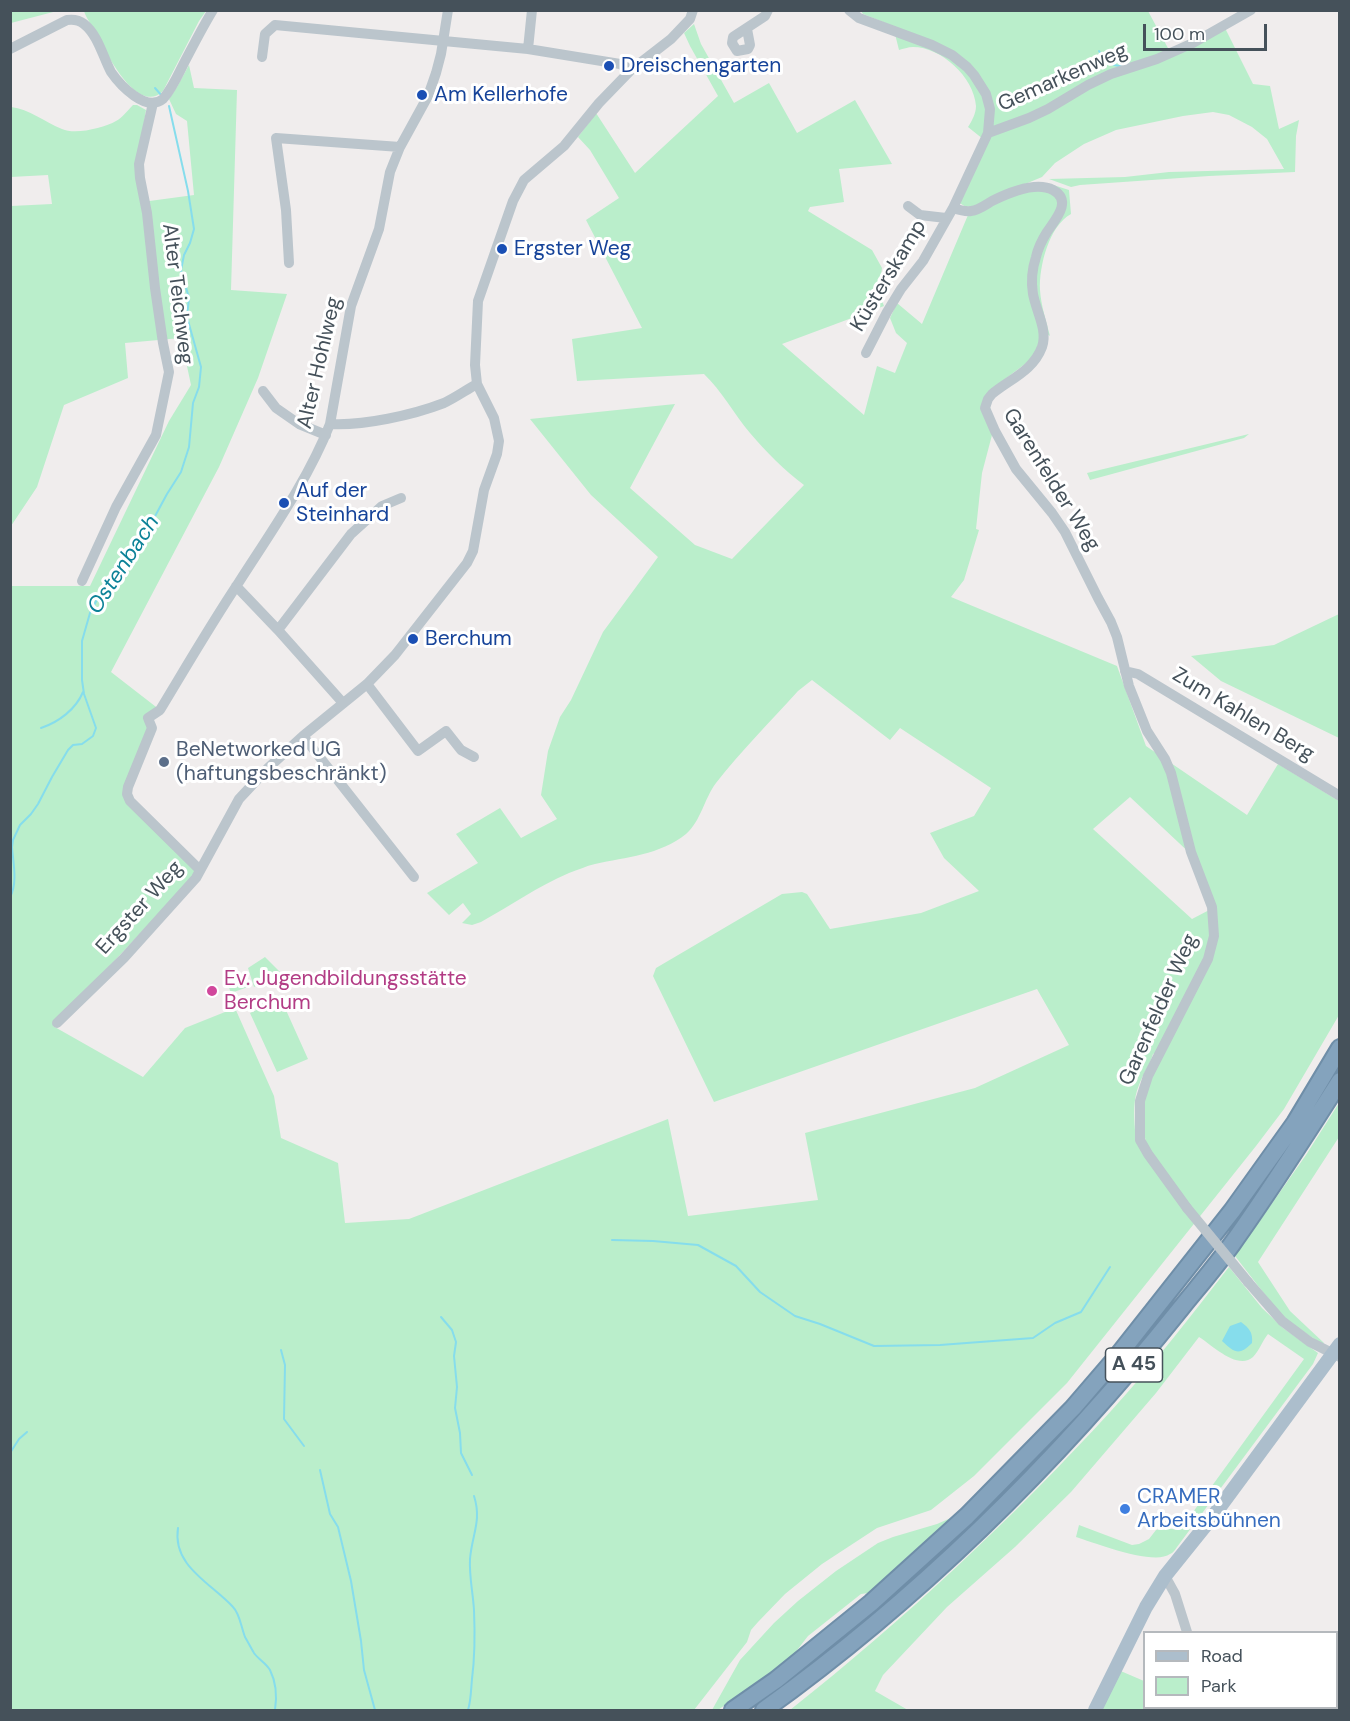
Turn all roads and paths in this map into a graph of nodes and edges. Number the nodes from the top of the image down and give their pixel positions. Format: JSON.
{"nodes":[{"id":1,"x":213,"y":10,"type":"edge"},
{"id":2,"x":448,"y":10,"type":"edge"},
{"id":3,"x":532,"y":10,"type":"edge"},
{"id":4,"x":693,"y":10,"type":"edge"},
{"id":5,"x":768,"y":10,"type":"edge"},
{"id":6,"x":849,"y":10,"type":"edge"},
{"id":7,"x":1251,"y":10,"type":"edge"},
{"id":8,"x":747,"y":29,"type":"dead end"},
{"id":9,"x":444,"y":41,"type":"junction"},
{"id":10,"x":10,"y":49,"type":"edge"},
{"id":11,"x":528,"y":49,"type":"junction"},
{"id":12,"x":262,"y":57,"type":"dead end"},
{"id":13,"x":631,"y":70,"type":"junction"},
{"id":14,"x":153,"y":103,"type":"junction"},
{"id":15,"x":988,"y":133,"type":"junction"},
{"id":16,"x":400,"y":147,"type":"junction"},
{"id":17,"x":908,"y":206,"type":"dead end"},
{"id":18,"x":953,"y":208,"type":"junction"},
{"id":19,"x":946,"y":219,"type":"junction"},
{"id":20,"x":289,"y":263,"type":"dead end"},
{"id":21,"x":866,"y":353,"type":"dead end"},
{"id":22,"x":477,"y":384,"type":"junction"},
{"id":23,"x":262,"y":391,"type":"dead end"},
{"id":24,"x":328,"y":429,"type":"junction"},
{"id":25,"x":401,"y":498,"type":"dead end"},
{"id":26,"x":82,"y":582,"type":"dead end"},
{"id":27,"x":236,"y":586,"type":"junction"},
{"id":28,"x":278,"y":630,"type":"junction"},
{"id":29,"x":1125,"y":671,"type":"junction"},
{"id":30,"x":367,"y":684,"type":"junction"},
{"id":31,"x":343,"y":703,"type":"junction"},
{"id":32,"x":303,"y":736,"type":"junction"},
{"id":33,"x":474,"y":757,"type":"dead end"},
{"id":34,"x":1340,"y":796,"type":"edge"},
{"id":35,"x":200,"y":870,"type":"junction"},
{"id":36,"x":414,"y":877,"type":"dead end"},
{"id":37,"x":57,"y":1023,"type":"dead end"},
{"id":38,"x":1340,"y":1048,"type":"edge"},
{"id":39,"x":1340,"y":1081,"type":"edge"},
{"id":40,"x":1338,"y":1351,"type":"edge"},
{"id":41,"x":1165,"y":1576,"type":"junction"},
{"id":42,"x":1187,"y":1631,"type":"edge"},
{"id":43,"x":733,"y":1710,"type":"edge"},
{"id":44,"x":764,"y":1710,"type":"edge"},
{"id":45,"x":1095,"y":1710,"type":"edge"}],
"edges":[{"from":1,"to":14,"type":"street"},
{"from":2,"to":9,"type":"street","name":"Alter Hohlweg"},
{"from":3,"to":11,"type":"street"},
{"from":4,"to":13,"type":"street","name":"Ergster Weg"},
{"from":5,"to":8,"type":"street"},
{"from":6,"to":15,"type":"street"},
{"from":7,"to":15,"type":"street","name":"Gemarkenweg"},
{"from":9,"to":11,"type":"street"},
{"from":9,"to":12,"type":"street"},
{"from":9,"to":16,"type":"street","name":"Alter Hohlweg"},
{"from":10,"to":14,"type":"street"},
{"from":11,"to":13,"type":"street"},
{"from":13,"to":22,"type":"street","name":"Ergster Weg"},
{"from":14,"to":26,"type":"street","name":"Alter Teichweg"},
{"from":15,"to":18,"type":"street"},
{"from":16,"to":20,"type":"street"},
{"from":16,"to":24,"type":"street","name":"Alter Hohlweg"},
{"from":17,"to":19,"type":"street","name":"Küsterskamp"},
{"from":18,"to":19,"type":"street","name":"Küsterskamp"},
{"from":18,"to":29,"type":"street","name":"Garenfelder Weg"},
{"from":19,"to":21,"type":"street","name":"Küsterskamp"},
{"from":22,"to":24,"type":"street"},
{"from":22,"to":30,"type":"street","name":"Ergster Weg"},
{"from":23,"to":24,"type":"street"},
{"from":24,"to":27,"type":"street","name":"Alter Hohlweg"},
{"from":25,"to":28,"type":"street"},
{"from":27,"to":28,"type":"street"},
{"from":27,"to":35,"type":"street","name":"Alter Hohlweg"},
{"from":28,"to":31,"type":"street"},
{"from":29,"to":34,"type":"street","name":"Zum Kahlen Berg"},
{"from":29,"to":40,"type":"street","name":"Garenfelder Weg","bridge":true},
{"from":30,"to":31,"type":"street","name":"Ergster Weg"},
{"from":30,"to":33,"type":"street"},
{"from":31,"to":32,"type":"street","name":"Ergster Weg"},
{"from":32,"to":35,"type":"street","name":"Ergster Weg"},
{"from":32,"to":36,"type":"street"},
{"from":35,"to":37,"type":"street","name":"Ergster Weg"},
{"from":38,"to":43,"type":"highway","number":"A 45"},
{"from":39,"to":44,"type":"highway","number":"A 45"},
{"from":40,"to":41,"type":"main road"},
{"from":41,"to":42,"type":"street"},
{"from":41,"to":45,"type":"main road"}]}
